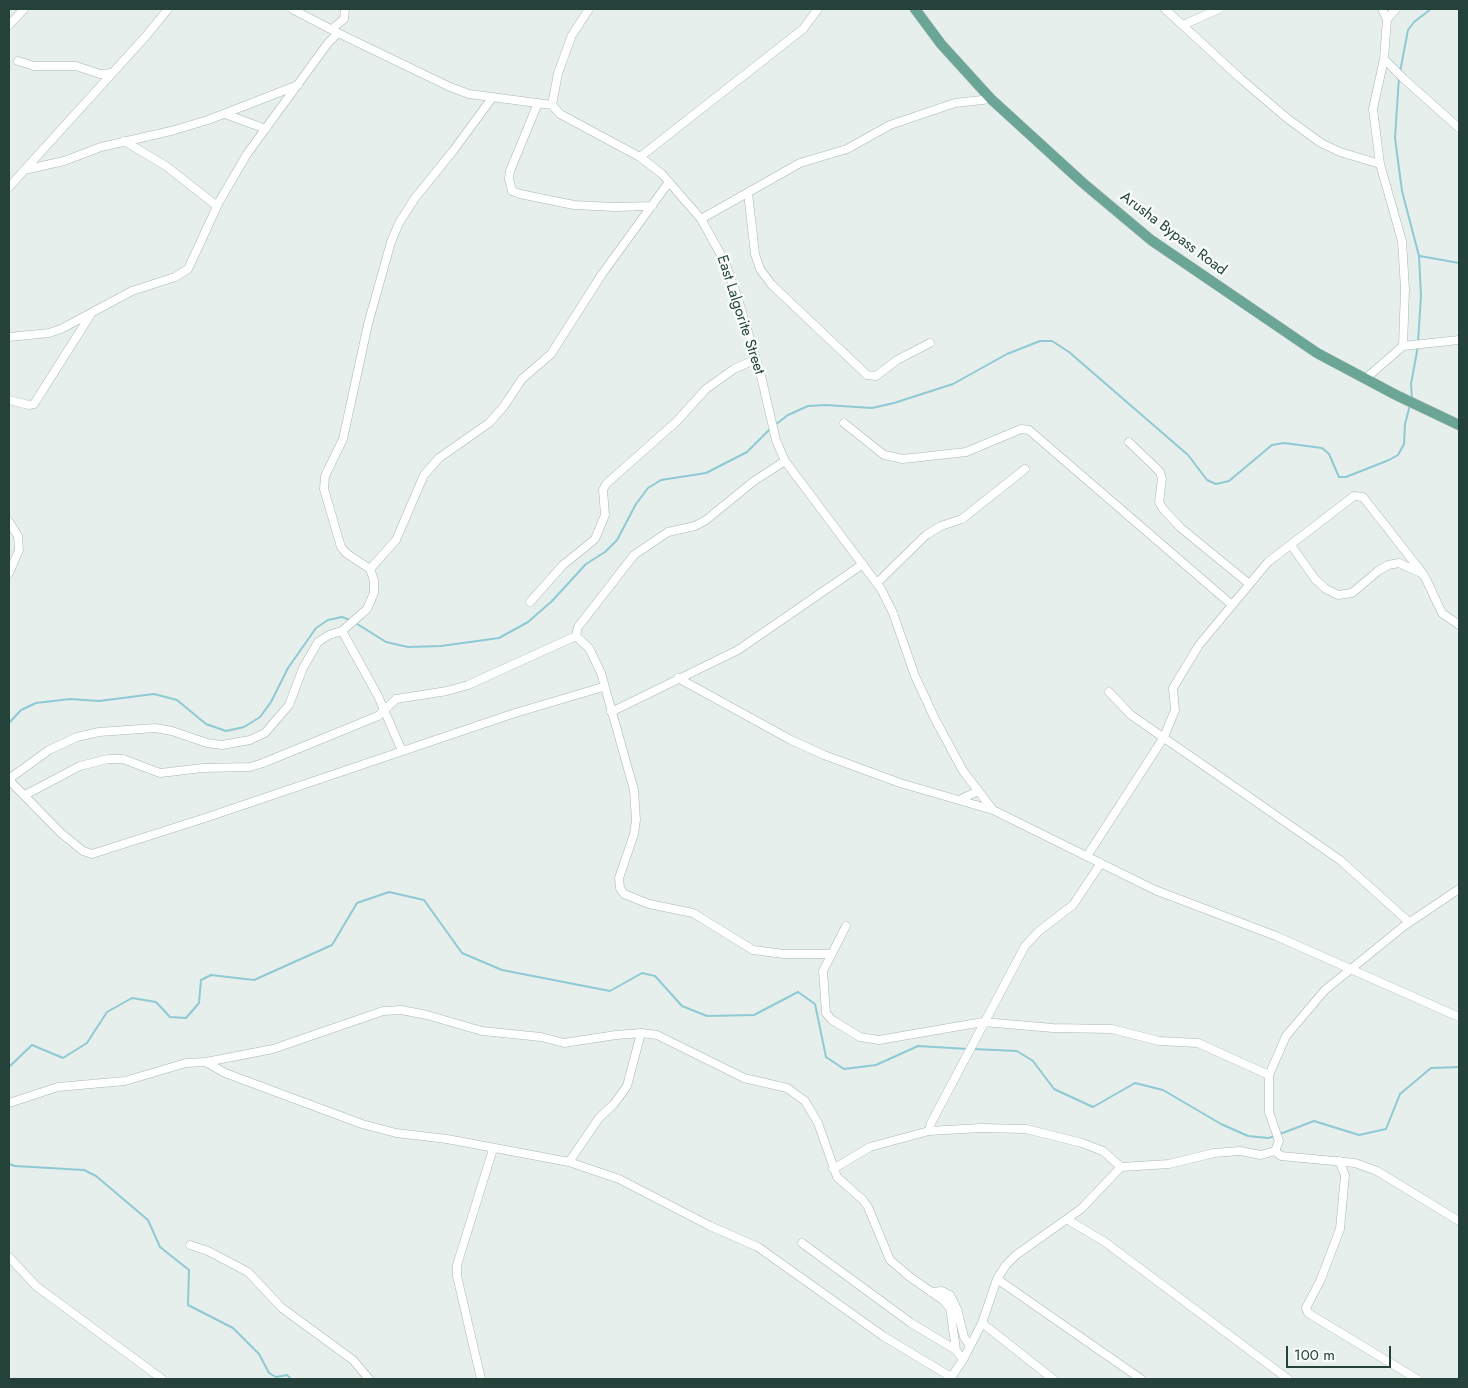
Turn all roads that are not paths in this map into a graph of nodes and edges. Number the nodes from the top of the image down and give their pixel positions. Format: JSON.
{"nodes":[{"id":1,"x":24,"y":9,"type":"edge"},
{"id":2,"x":168,"y":9,"type":"edge"},
{"id":3,"x":292,"y":9,"type":"edge"},
{"id":4,"x":345,"y":9,"type":"edge"},
{"id":5,"x":589,"y":9,"type":"edge"},
{"id":6,"x":818,"y":9,"type":"edge"},
{"id":7,"x":914,"y":9,"type":"edge"},
{"id":8,"x":1166,"y":9,"type":"edge"},
{"id":9,"x":1219,"y":9,"type":"edge"},
{"id":10,"x":1382,"y":9,"type":"edge"},
{"id":11,"x":1396,"y":9,"type":"edge"},
{"id":12,"x":344,"y":19,"type":"junction"},
{"id":13,"x":1387,"y":19,"type":"junction"},
{"id":14,"x":9,"y":24,"type":"edge"},
{"id":15,"x":1183,"y":25,"type":"junction"},
{"id":16,"x":335,"y":31,"type":"junction"},
{"id":17,"x":347,"y":38,"type":"junction"},
{"id":18,"x":1384,"y":59,"type":"junction"},
{"id":19,"x":18,"y":61,"type":"dead end"},
{"id":20,"x":112,"y":73,"type":"junction"},
{"id":21,"x":298,"y":85,"type":"junction"},
{"id":22,"x":492,"y":98,"type":"junction"},
{"id":23,"x":991,"y":99,"type":"junction"},
{"id":24,"x":538,"y":103,"type":"junction"},
{"id":25,"x":552,"y":105,"type":"junction"},
{"id":26,"x":224,"y":114,"type":"junction"},
{"id":27,"x":1459,"y":128,"type":"edge"},
{"id":28,"x":266,"y":129,"type":"junction"},
{"id":29,"x":124,"y":141,"type":"junction"},
{"id":30,"x":640,"y":157,"type":"junction"},
{"id":31,"x":1380,"y":164,"type":"junction"},
{"id":32,"x":24,"y":170,"type":"junction"},
{"id":33,"x":669,"y":182,"type":"junction"},
{"id":34,"x":9,"y":187,"type":"edge"},
{"id":35,"x":748,"y":194,"type":"junction"},
{"id":36,"x":217,"y":206,"type":"junction"},
{"id":37,"x":652,"y":206,"type":"junction"},
{"id":38,"x":701,"y":219,"type":"junction"},
{"id":39,"x":93,"y":312,"type":"junction"},
{"id":40,"x":9,"y":337,"type":"edge"},
{"id":41,"x":1459,"y":340,"type":"edge"},
{"id":42,"x":930,"y":343,"type":"dead end"},
{"id":43,"x":1403,"y":346,"type":"junction"},
{"id":44,"x":756,"y":359,"type":"junction"},
{"id":45,"x":1365,"y":379,"type":"junction"},
{"id":46,"x":9,"y":400,"type":"edge"},
{"id":47,"x":844,"y":424,"type":"dead end"},
{"id":48,"x":1459,"y":425,"type":"edge"},
{"id":49,"x":1129,"y":442,"type":"dead end"},
{"id":50,"x":785,"y":461,"type":"junction"},
{"id":51,"x":1025,"y":469,"type":"dead end"},
{"id":52,"x":9,"y":522,"type":"edge"},
{"id":53,"x":1291,"y":545,"type":"junction"},
{"id":54,"x":863,"y":564,"type":"junction"},
{"id":55,"x":370,"y":569,"type":"junction"},
{"id":56,"x":9,"y":573,"type":"edge"},
{"id":57,"x":1424,"y":575,"type":"junction"},
{"id":58,"x":877,"y":583,"type":"junction"},
{"id":59,"x":1248,"y":584,"type":"junction"},
{"id":60,"x":530,"y":602,"type":"dead end"},
{"id":61,"x":1232,"y":606,"type":"junction"},
{"id":62,"x":1459,"y":625,"type":"edge"},
{"id":63,"x":342,"y":631,"type":"junction"},
{"id":64,"x":576,"y":636,"type":"junction"},
{"id":65,"x":678,"y":678,"type":"junction"},
{"id":66,"x":603,"y":687,"type":"junction"},
{"id":67,"x":1109,"y":692,"type":"dead end"},
{"id":68,"x":385,"y":712,"type":"junction"},
{"id":69,"x":611,"y":712,"type":"junction"},
{"id":70,"x":1164,"y":737,"type":"junction"},
{"id":71,"x":402,"y":752,"type":"junction"},
{"id":72,"x":9,"y":780,"type":"edge"},
{"id":73,"x":978,"y":791,"type":"junction"},
{"id":74,"x":25,"y":795,"type":"junction"},
{"id":75,"x":960,"y":800,"type":"junction"},
{"id":76,"x":993,"y":810,"type":"junction"},
{"id":77,"x":1087,"y":856,"type":"junction"},
{"id":78,"x":1101,"y":862,"type":"junction"},
{"id":79,"x":1459,"y":889,"type":"edge"},
{"id":80,"x":1409,"y":922,"type":"junction"},
{"id":81,"x":846,"y":926,"type":"dead end"},
{"id":82,"x":832,"y":954,"type":"junction"},
{"id":83,"x":1351,"y":969,"type":"junction"},
{"id":84,"x":1459,"y":1017,"type":"edge"},
{"id":85,"x":983,"y":1022,"type":"junction"},
{"id":86,"x":641,"y":1033,"type":"junction"},
{"id":87,"x":206,"y":1062,"type":"junction"},
{"id":88,"x":1269,"y":1075,"type":"junction"},
{"id":89,"x":9,"y":1103,"type":"edge"},
{"id":90,"x":930,"y":1131,"type":"junction"},
{"id":91,"x":493,"y":1149,"type":"junction"},
{"id":92,"x":1275,"y":1151,"type":"junction"},
{"id":93,"x":1339,"y":1161,"type":"junction"},
{"id":94,"x":569,"y":1162,"type":"junction"},
{"id":95,"x":1121,"y":1167,"type":"junction"},
{"id":96,"x":833,"y":1169,"type":"junction"},
{"id":97,"x":1068,"y":1220,"type":"junction"},
{"id":98,"x":1459,"y":1221,"type":"edge"},
{"id":99,"x":802,"y":1243,"type":"dead end"},
{"id":100,"x":190,"y":1245,"type":"dead end"},
{"id":101,"x":9,"y":1257,"type":"edge"},
{"id":102,"x":997,"y":1279,"type":"junction"},
{"id":103,"x":932,"y":1292,"type":"junction"},
{"id":104,"x":982,"y":1323,"type":"junction"},
{"id":105,"x":970,"y":1346,"type":"junction"},
{"id":106,"x":956,"y":1350,"type":"junction"},
{"id":107,"x":963,"y":1360,"type":"junction"},
{"id":108,"x":950,"y":1378,"type":"edge"},
{"id":109,"x":162,"y":1379,"type":"edge"},
{"id":110,"x":369,"y":1379,"type":"edge"},
{"id":111,"x":481,"y":1379,"type":"edge"},
{"id":112,"x":1053,"y":1379,"type":"edge"},
{"id":113,"x":1141,"y":1379,"type":"edge"},
{"id":114,"x":1288,"y":1379,"type":"edge"},
{"id":115,"x":1417,"y":1379,"type":"edge"}],
"edges":[{"from":1,"to":14,"type":"street"},
{"from":2,"to":20,"type":"street"},
{"from":3,"to":16,"type":"street"},
{"from":4,"to":12,"type":"street"},
{"from":5,"to":25,"type":"street"},
{"from":6,"to":30,"type":"street"},
{"from":7,"to":23,"type":"main road","name":"Arusha Bypass Road"},
{"from":8,"to":15,"type":"street"},
{"from":9,"to":15,"type":"street"},
{"from":10,"to":13,"type":"street"},
{"from":11,"to":13,"type":"street"},
{"from":12,"to":16,"type":"street"},
{"from":12,"to":17,"type":"street"},
{"from":13,"to":18,"type":"street"},
{"from":15,"to":31,"type":"street"},
{"from":16,"to":17,"type":"street"},
{"from":16,"to":21,"type":"street"},
{"from":17,"to":22,"type":"street"},
{"from":18,"to":27,"type":"street"},
{"from":18,"to":31,"type":"street"},
{"from":19,"to":20,"type":"street"},
{"from":20,"to":32,"type":"street"},
{"from":21,"to":26,"type":"street"},
{"from":21,"to":28,"type":"street"},
{"from":22,"to":24,"type":"street"},
{"from":22,"to":55,"type":"street"},
{"from":23,"to":35,"type":"street"},
{"from":23,"to":45,"type":"main road","name":"Arusha Bypass Road"},
{"from":24,"to":25,"type":"street"},
{"from":24,"to":37,"type":"street"},
{"from":25,"to":30,"type":"street","name":"East Lalgorite Street"},
{"from":26,"to":28,"type":"street"},
{"from":26,"to":29,"type":"street"},
{"from":28,"to":36,"type":"street"},
{"from":29,"to":32,"type":"street"},
{"from":29,"to":36,"type":"street"},
{"from":30,"to":33,"type":"street","name":"East Lalgorite Street"},
{"from":31,"to":43,"type":"street"},
{"from":32,"to":34,"type":"street"},
{"from":33,"to":37,"type":"street"},
{"from":33,"to":38,"type":"street","name":"East Lalgorite Street"},
{"from":35,"to":38,"type":"street"},
{"from":35,"to":42,"type":"street"},
{"from":36,"to":39,"type":"street"},
{"from":37,"to":55,"type":"street"},
{"from":38,"to":44,"type":"street","name":"East Lalgorite Street"},
{"from":39,"to":40,"type":"street"},
{"from":39,"to":46,"type":"street"},
{"from":41,"to":43,"type":"street"},
{"from":43,"to":45,"type":"street"},
{"from":44,"to":50,"type":"street","name":"East Lalgorite Street"},
{"from":44,"to":60,"type":"street"},
{"from":45,"to":48,"type":"main road","name":"Arusha Bypass Road"},
{"from":47,"to":61,"type":"street"},
{"from":49,"to":59,"type":"street"},
{"from":50,"to":54,"type":"street","name":"East Lalgorite Street"},
{"from":50,"to":64,"type":"street"},
{"from":51,"to":58,"type":"street"},
{"from":52,"to":56,"type":"street"},
{"from":53,"to":57,"type":"street"},
{"from":53,"to":57,"type":"street"},
{"from":53,"to":59,"type":"street"},
{"from":54,"to":58,"type":"street","name":"East Lalgorite Street"},
{"from":54,"to":65,"type":"street"},
{"from":55,"to":63,"type":"street"},
{"from":57,"to":62,"type":"street"},
{"from":58,"to":73,"type":"street","name":"East Lalgorite Street"},
{"from":59,"to":61,"type":"street"},
{"from":61,"to":70,"type":"street"},
{"from":63,"to":68,"type":"street"},
{"from":63,"to":72,"type":"street"},
{"from":64,"to":66,"type":"street"},
{"from":64,"to":68,"type":"street"},
{"from":65,"to":69,"type":"street"},
{"from":65,"to":75,"type":"street"},
{"from":66,"to":69,"type":"street"},
{"from":66,"to":71,"type":"street"},
{"from":67,"to":70,"type":"street"},
{"from":68,"to":71,"type":"street"},
{"from":68,"to":74,"type":"street"},
{"from":69,"to":82,"type":"street"},
{"from":70,"to":77,"type":"street"},
{"from":70,"to":80,"type":"street"},
{"from":71,"to":74,"type":"street"},
{"from":72,"to":74,"type":"street"},
{"from":73,"to":75,"type":"street"},
{"from":73,"to":76,"type":"street","name":"East Lalgorite Street"},
{"from":75,"to":76,"type":"street"},
{"from":76,"to":77,"type":"street"},
{"from":77,"to":78,"type":"street"},
{"from":78,"to":83,"type":"street"},
{"from":78,"to":85,"type":"street"},
{"from":79,"to":80,"type":"street"},
{"from":80,"to":83,"type":"street"},
{"from":81,"to":82,"type":"street"},
{"from":82,"to":85,"type":"street"},
{"from":83,"to":84,"type":"street"},
{"from":83,"to":88,"type":"street"},
{"from":85,"to":88,"type":"street"},
{"from":85,"to":90,"type":"street"},
{"from":86,"to":87,"type":"street"},
{"from":86,"to":94,"type":"street"},
{"from":86,"to":96,"type":"street"},
{"from":87,"to":89,"type":"street"},
{"from":87,"to":91,"type":"street"},
{"from":88,"to":92,"type":"street"},
{"from":90,"to":95,"type":"street"},
{"from":90,"to":96,"type":"street"},
{"from":91,"to":94,"type":"street"},
{"from":91,"to":111,"type":"street"},
{"from":92,"to":93,"type":"street"},
{"from":92,"to":95,"type":"street"},
{"from":93,"to":98,"type":"street"},
{"from":93,"to":115,"type":"street"},
{"from":94,"to":108,"type":"street"},
{"from":95,"to":97,"type":"street"},
{"from":96,"to":103,"type":"street"},
{"from":97,"to":102,"type":"street"},
{"from":97,"to":114,"type":"street"},
{"from":99,"to":106,"type":"street"},
{"from":100,"to":110,"type":"street"},
{"from":101,"to":109,"type":"street"},
{"from":102,"to":104,"type":"street"},
{"from":102,"to":113,"type":"street"},
{"from":103,"to":105,"type":"street"},
{"from":103,"to":106,"type":"street"},
{"from":104,"to":105,"type":"street"},
{"from":104,"to":112,"type":"street"},
{"from":105,"to":107,"type":"street"},
{"from":106,"to":107,"type":"street"},
{"from":107,"to":108,"type":"street"}]}
